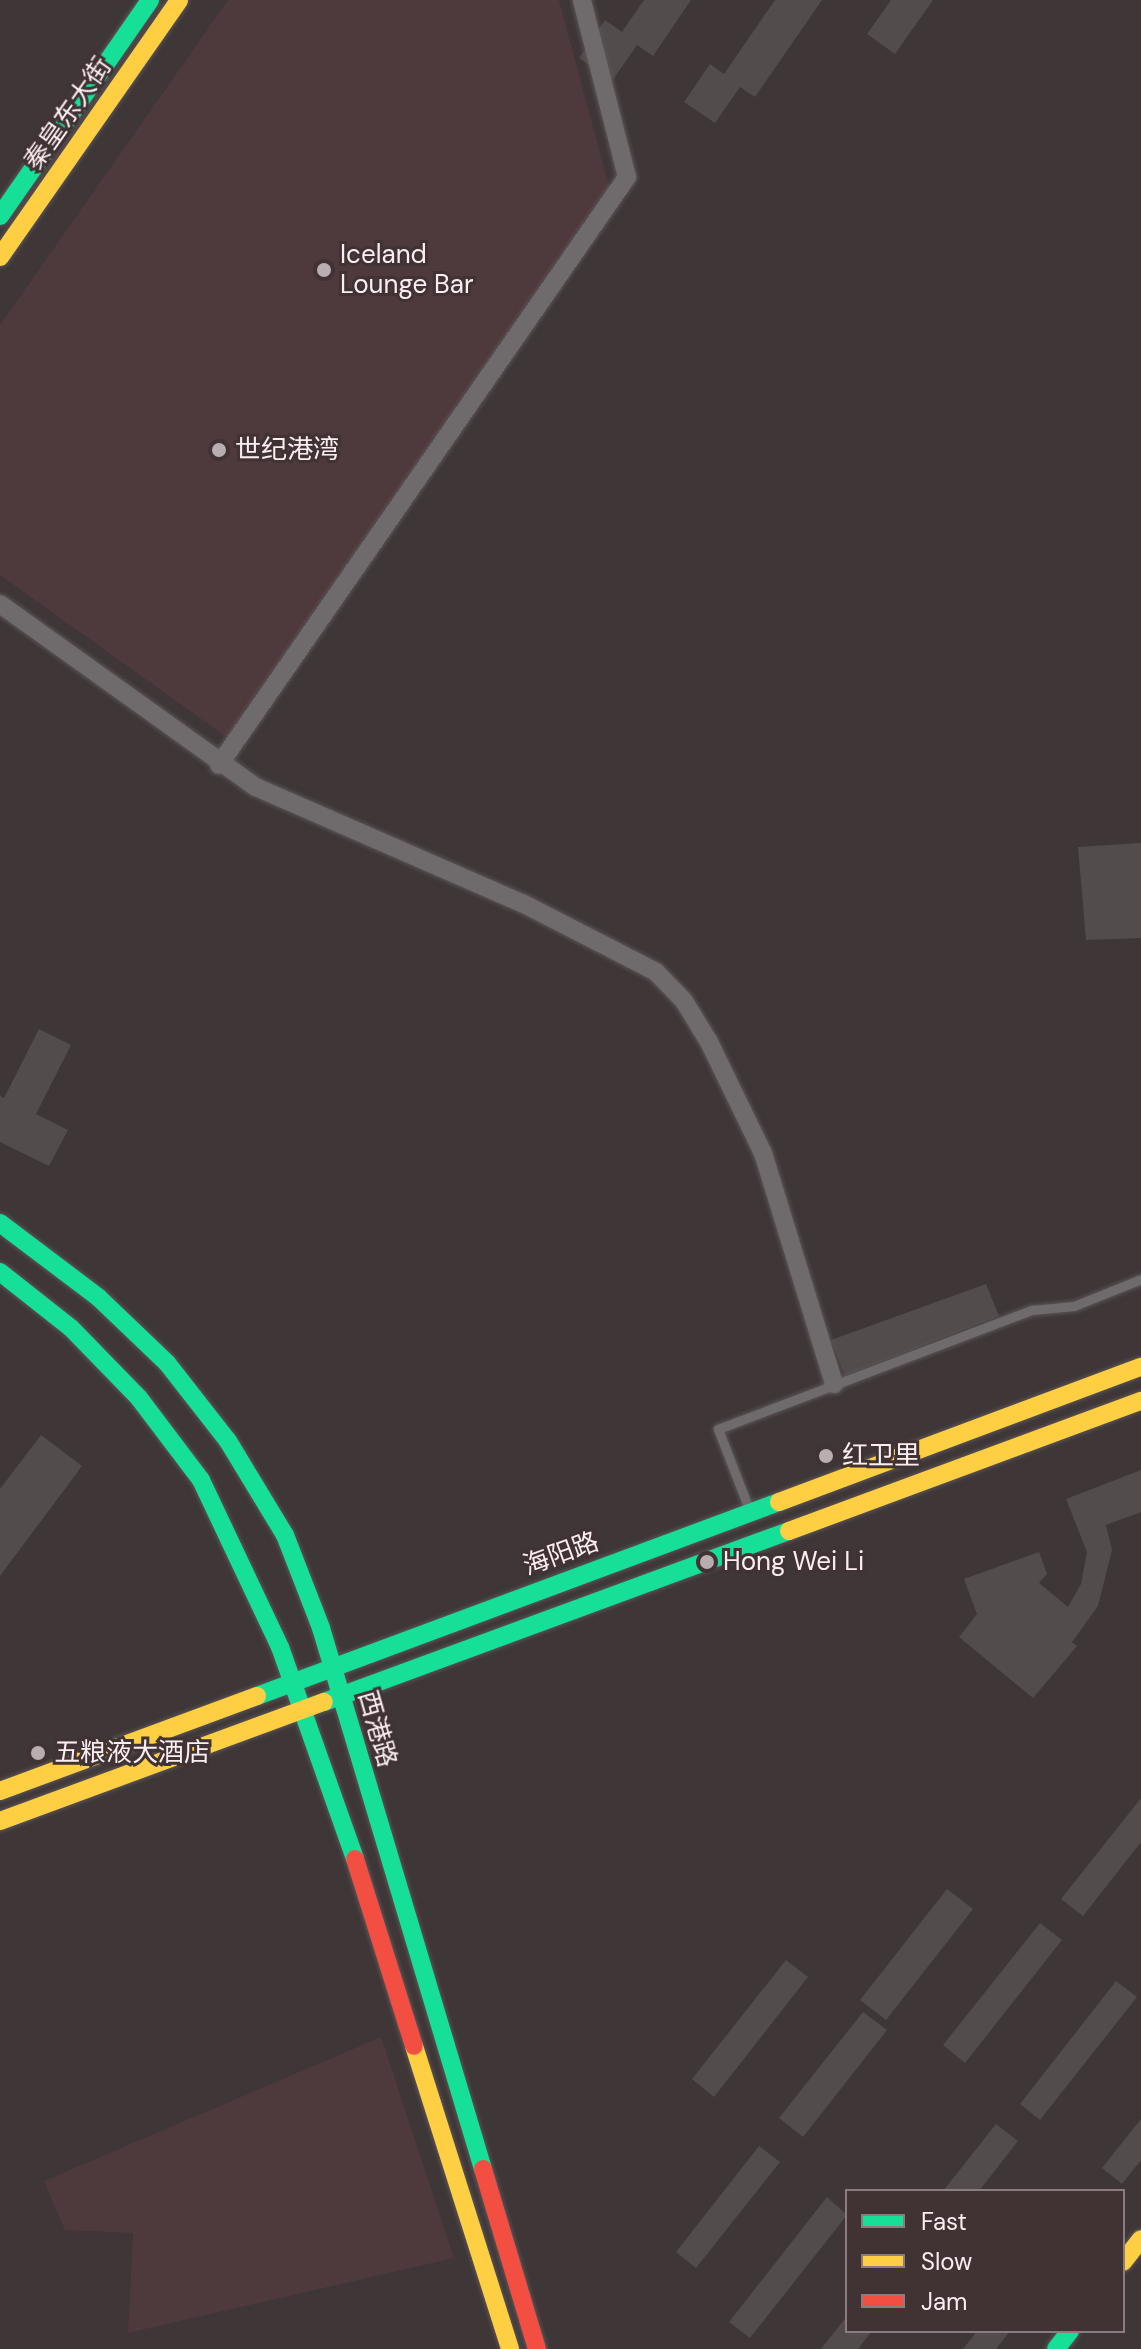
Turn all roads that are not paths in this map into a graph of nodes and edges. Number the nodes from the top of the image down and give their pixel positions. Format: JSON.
{"nodes":[{"id":1,"x":150,"y":0,"type":"edge"},
{"id":2,"x":179,"y":0,"type":"edge"},
{"id":3,"x":582,"y":0,"type":"edge"},
{"id":4,"x":0,"y":216,"type":"edge"},
{"id":5,"x":0,"y":257,"type":"edge"},
{"id":6,"x":0,"y":604,"type":"edge"},
{"id":7,"x":219,"y":765,"type":"junction"},
{"id":8,"x":0,"y":1223,"type":"edge"},
{"id":9,"x":0,"y":1272,"type":"edge"},
{"id":10,"x":1141,"y":1279,"type":"edge"},
{"id":11,"x":1141,"y":1367,"type":"edge"},
{"id":12,"x":834,"y":1384,"type":"junction"},
{"id":13,"x":1141,"y":1401,"type":"edge"},
{"id":14,"x":750,"y":1512,"type":"junction"},
{"id":15,"x":333,"y":1667,"type":"junction"},
{"id":16,"x":294,"y":1682,"type":"junction"},
{"id":17,"x":341,"y":1695,"type":"junction"},
{"id":18,"x":304,"y":1709,"type":"junction"},
{"id":19,"x":0,"y":1791,"type":"edge"},
{"id":20,"x":0,"y":1821,"type":"edge"},
{"id":21,"x":1141,"y":2239,"type":"edge"},
{"id":22,"x":1125,"y":2259,"type":"edge"},
{"id":23,"x":1068,"y":2333,"type":"edge"},
{"id":24,"x":510,"y":2349,"type":"edge"},
{"id":25,"x":537,"y":2349,"type":"edge"},
{"id":26,"x":1056,"y":2349,"type":"edge"}],
"edges":[{"from":1,"to":4,"type":"main road","name":"秦皇东大街"},
{"from":2,"to":5,"type":"main road","name":"秦皇东大街"},
{"from":3,"to":7,"type":"street"},
{"from":6,"to":7,"type":"street"},
{"from":7,"to":12,"type":"street"},
{"from":8,"to":15,"type":"main road","name":"西港路"},
{"from":9,"to":16,"type":"main road"},
{"from":10,"to":12,"type":"lane"},
{"from":11,"to":14,"type":"main road","name":"海阳路"},
{"from":12,"to":14,"type":"lane"},
{"from":13,"to":17,"type":"main road"},
{"from":14,"to":15,"type":"main road","name":"海阳路"},
{"from":15,"to":16,"type":"main road","name":"海阳路"},
{"from":15,"to":17,"type":"main road","name":"西港路"},
{"from":16,"to":18,"type":"main road"},
{"from":16,"to":19,"type":"main road","name":"海阳路"},
{"from":17,"to":18,"type":"main road"},
{"from":17,"to":25,"type":"main road","name":"西港路"},
{"from":18,"to":20,"type":"main road"},
{"from":18,"to":24,"type":"main road"},
{"from":21,"to":22,"type":"main road"},
{"from":23,"to":26,"type":"main road"}]}
